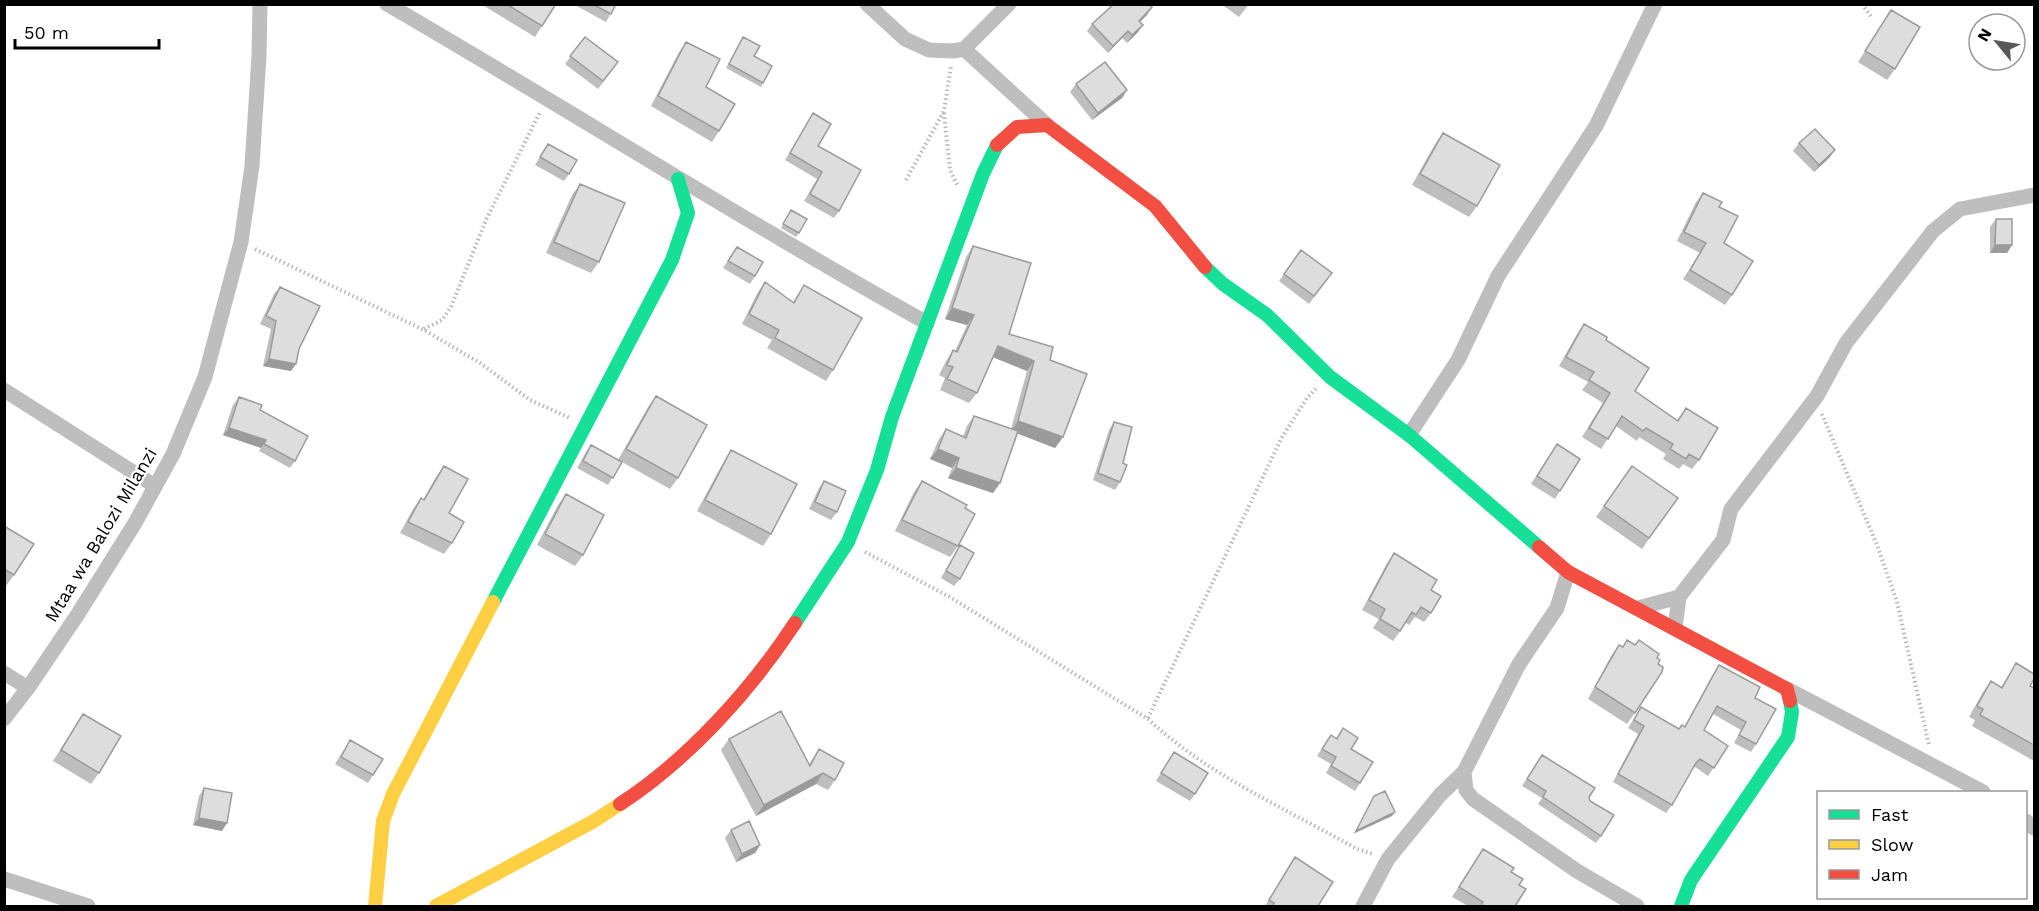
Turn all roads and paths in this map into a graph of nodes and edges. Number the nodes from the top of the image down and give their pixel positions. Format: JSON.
{"nodes":[{"id":1,"x":260,"y":4,"type":"edge"},
{"id":2,"x":387,"y":4,"type":"edge"},
{"id":3,"x":867,"y":4,"type":"edge"},
{"id":4,"x":1009,"y":4,"type":"edge"},
{"id":5,"x":1655,"y":4,"type":"edge"},
{"id":6,"x":1862,"y":4,"type":"edge"},
{"id":7,"x":1872,"y":18,"type":"dead end"},
{"id":8,"x":959,"y":50,"type":"junction"},
{"id":9,"x":548,"y":97,"type":"junction"},
{"id":10,"x":944,"y":111,"type":"junction"},
{"id":11,"x":1047,"y":125,"type":"junction"},
{"id":12,"x":678,"y":179,"type":"junction"},
{"id":13,"x":906,"y":180,"type":"dead end"},
{"id":14,"x":2034,"y":195,"type":"edge"},
{"id":15,"x":969,"y":213,"type":"junction"},
{"id":16,"x":241,"y":242,"type":"junction"},
{"id":17,"x":927,"y":322,"type":"junction"},
{"id":18,"x":424,"y":330,"type":"junction"},
{"id":19,"x":1330,"y":376,"type":"junction"},
{"id":20,"x":4,"y":390,"type":"edge"},
{"id":21,"x":1817,"y":396,"type":"junction"},
{"id":22,"x":587,"y":426,"type":"junction"},
{"id":23,"x":1409,"y":435,"type":"junction"},
{"id":24,"x":155,"y":486,"type":"junction"},
{"id":25,"x":848,"y":542,"type":"junction"},
{"id":26,"x":1568,"y":572,"type":"junction"},
{"id":27,"x":1679,"y":597,"type":"junction"},
{"id":28,"x":1638,"y":608,"type":"junction"},
{"id":29,"x":1675,"y":628,"type":"junction"},
{"id":30,"x":4,"y":674,"type":"edge"},
{"id":31,"x":28,"y":688,"type":"junction"},
{"id":32,"x":1787,"y":689,"type":"junction"},
{"id":33,"x":4,"y":719,"type":"edge"},
{"id":34,"x":1148,"y":719,"type":"junction"},
{"id":35,"x":1935,"y":768,"type":"junction"},
{"id":36,"x":1464,"y":772,"type":"junction"},
{"id":37,"x":1981,"y":791,"type":"edge"},
{"id":38,"x":1388,"y":859,"type":"junction"},
{"id":39,"x":4,"y":879,"type":"edge"},
{"id":40,"x":88,"y":906,"type":"edge"},
{"id":41,"x":375,"y":906,"type":"edge"},
{"id":42,"x":436,"y":906,"type":"edge"},
{"id":43,"x":1363,"y":906,"type":"edge"},
{"id":44,"x":1636,"y":906,"type":"edge"},
{"id":45,"x":1681,"y":906,"type":"edge"}],
"edges":[{"from":1,"to":16,"type":"street","name":"Mtaa wa Balozi Milanzi"},
{"from":2,"to":9,"type":"street"},
{"from":3,"to":8,"type":"street"},
{"from":4,"to":8,"type":"street"},
{"from":5,"to":23,"type":"street"},
{"from":6,"to":7,"type":"path"},
{"from":8,"to":10,"type":"path"},
{"from":8,"to":11,"type":"street"},
{"from":9,"to":12,"type":"street"},
{"from":9,"to":18,"type":"path"},
{"from":10,"to":13,"type":"path"},
{"from":10,"to":15,"type":"path"},
{"from":11,"to":15,"type":"street"},
{"from":11,"to":19,"type":"street"},
{"from":12,"to":17,"type":"street"},
{"from":12,"to":22,"type":"street"},
{"from":14,"to":21,"type":"street"},
{"from":15,"to":17,"type":"street"},
{"from":16,"to":18,"type":"path"},
{"from":16,"to":24,"type":"street","name":"Mtaa wa Balozi Milanzi"},
{"from":17,"to":25,"type":"street"},
{"from":18,"to":22,"type":"path"},
{"from":19,"to":23,"type":"street"},
{"from":19,"to":34,"type":"path"},
{"from":20,"to":24,"type":"street"},
{"from":21,"to":27,"type":"street"},
{"from":21,"to":35,"type":"path"},
{"from":22,"to":41,"type":"street"},
{"from":23,"to":26,"type":"street"},
{"from":24,"to":31,"type":"street","name":"Mtaa wa Balozi Milanzi"},
{"from":25,"to":34,"type":"path"},
{"from":25,"to":42,"type":"street"},
{"from":26,"to":28,"type":"street"},
{"from":26,"to":36,"type":"street"},
{"from":27,"to":28,"type":"street"},
{"from":27,"to":29,"type":"street"},
{"from":28,"to":29,"type":"street"},
{"from":29,"to":32,"type":"street"},
{"from":30,"to":31,"type":"street"},
{"from":31,"to":33,"type":"street","name":"Mtaa wa Balozi Milanzi"},
{"from":32,"to":35,"type":"street"},
{"from":32,"to":45,"type":"street"},
{"from":34,"to":38,"type":"path"},
{"from":35,"to":37,"type":"street"},
{"from":36,"to":38,"type":"street"},
{"from":36,"to":44,"type":"street"},
{"from":38,"to":43,"type":"street"},
{"from":39,"to":40,"type":"street"}]}
